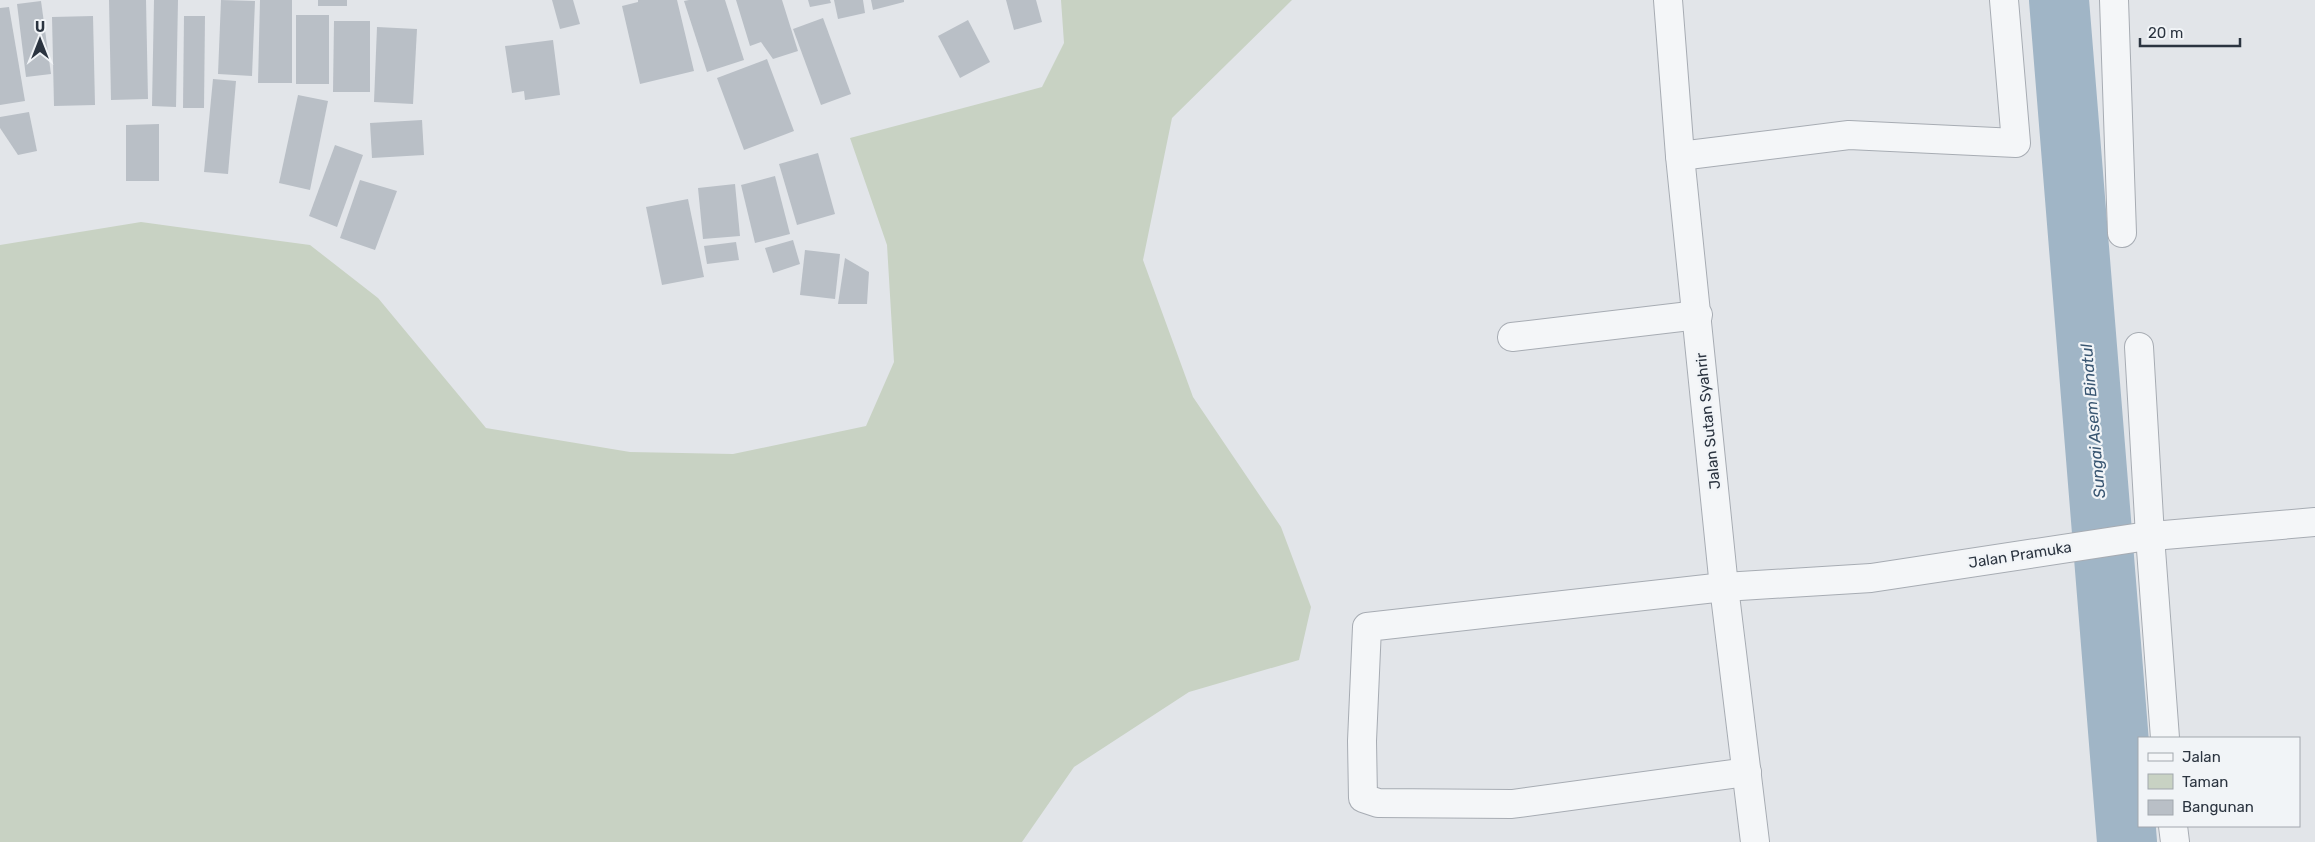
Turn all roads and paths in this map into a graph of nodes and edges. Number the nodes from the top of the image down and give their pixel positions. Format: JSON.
{"nodes":[{"id":1,"x":1668,"y":0,"type":"edge"},
{"id":2,"x":2004,"y":0,"type":"edge"},
{"id":3,"x":2114,"y":0,"type":"edge"},
{"id":4,"x":1680,"y":156,"type":"junction"},
{"id":5,"x":2122,"y":233,"type":"dead end"},
{"id":6,"x":1698,"y":316,"type":"junction"},
{"id":7,"x":1512,"y":337,"type":"dead end"},
{"id":8,"x":2139,"y":347,"type":"dead end"},
{"id":9,"x":2315,"y":522,"type":"edge"},
{"id":10,"x":2145,"y":536,"type":"junction"},
{"id":11,"x":1724,"y":587,"type":"junction"},
{"id":12,"x":2165,"y":737,"type":"edge"},
{"id":13,"x":1747,"y":772,"type":"junction"},
{"id":14,"x":2173,"y":827,"type":"edge"},
{"id":15,"x":1756,"y":842,"type":"edge"},
{"id":16,"x":2175,"y":842,"type":"edge"}],
"edges":[{"from":1,"to":4,"type":"street","name":"Jalan Sutan Syahrir"},
{"from":2,"to":4,"type":"street"},
{"from":3,"to":5,"type":"street"},
{"from":4,"to":6,"type":"street","name":"Jalan Sutan Syahrir"},
{"from":6,"to":7,"type":"street"},
{"from":6,"to":11,"type":"street","name":"Jalan Sutan Syahrir"},
{"from":8,"to":10,"type":"street"},
{"from":9,"to":10,"type":"street","name":"Jalan Pramuka"},
{"from":10,"to":11,"type":"street","name":"Jalan Pramuka"},
{"from":10,"to":12,"type":"street"},
{"from":11,"to":13,"type":"street","name":"Jalan Sutan Syahrir"},
{"from":11,"to":13,"type":"street","name":"Jalan Pramuka"},
{"from":13,"to":15,"type":"street","name":"Jalan Sutan Syahrir"},
{"from":14,"to":16,"type":"street"}]}
